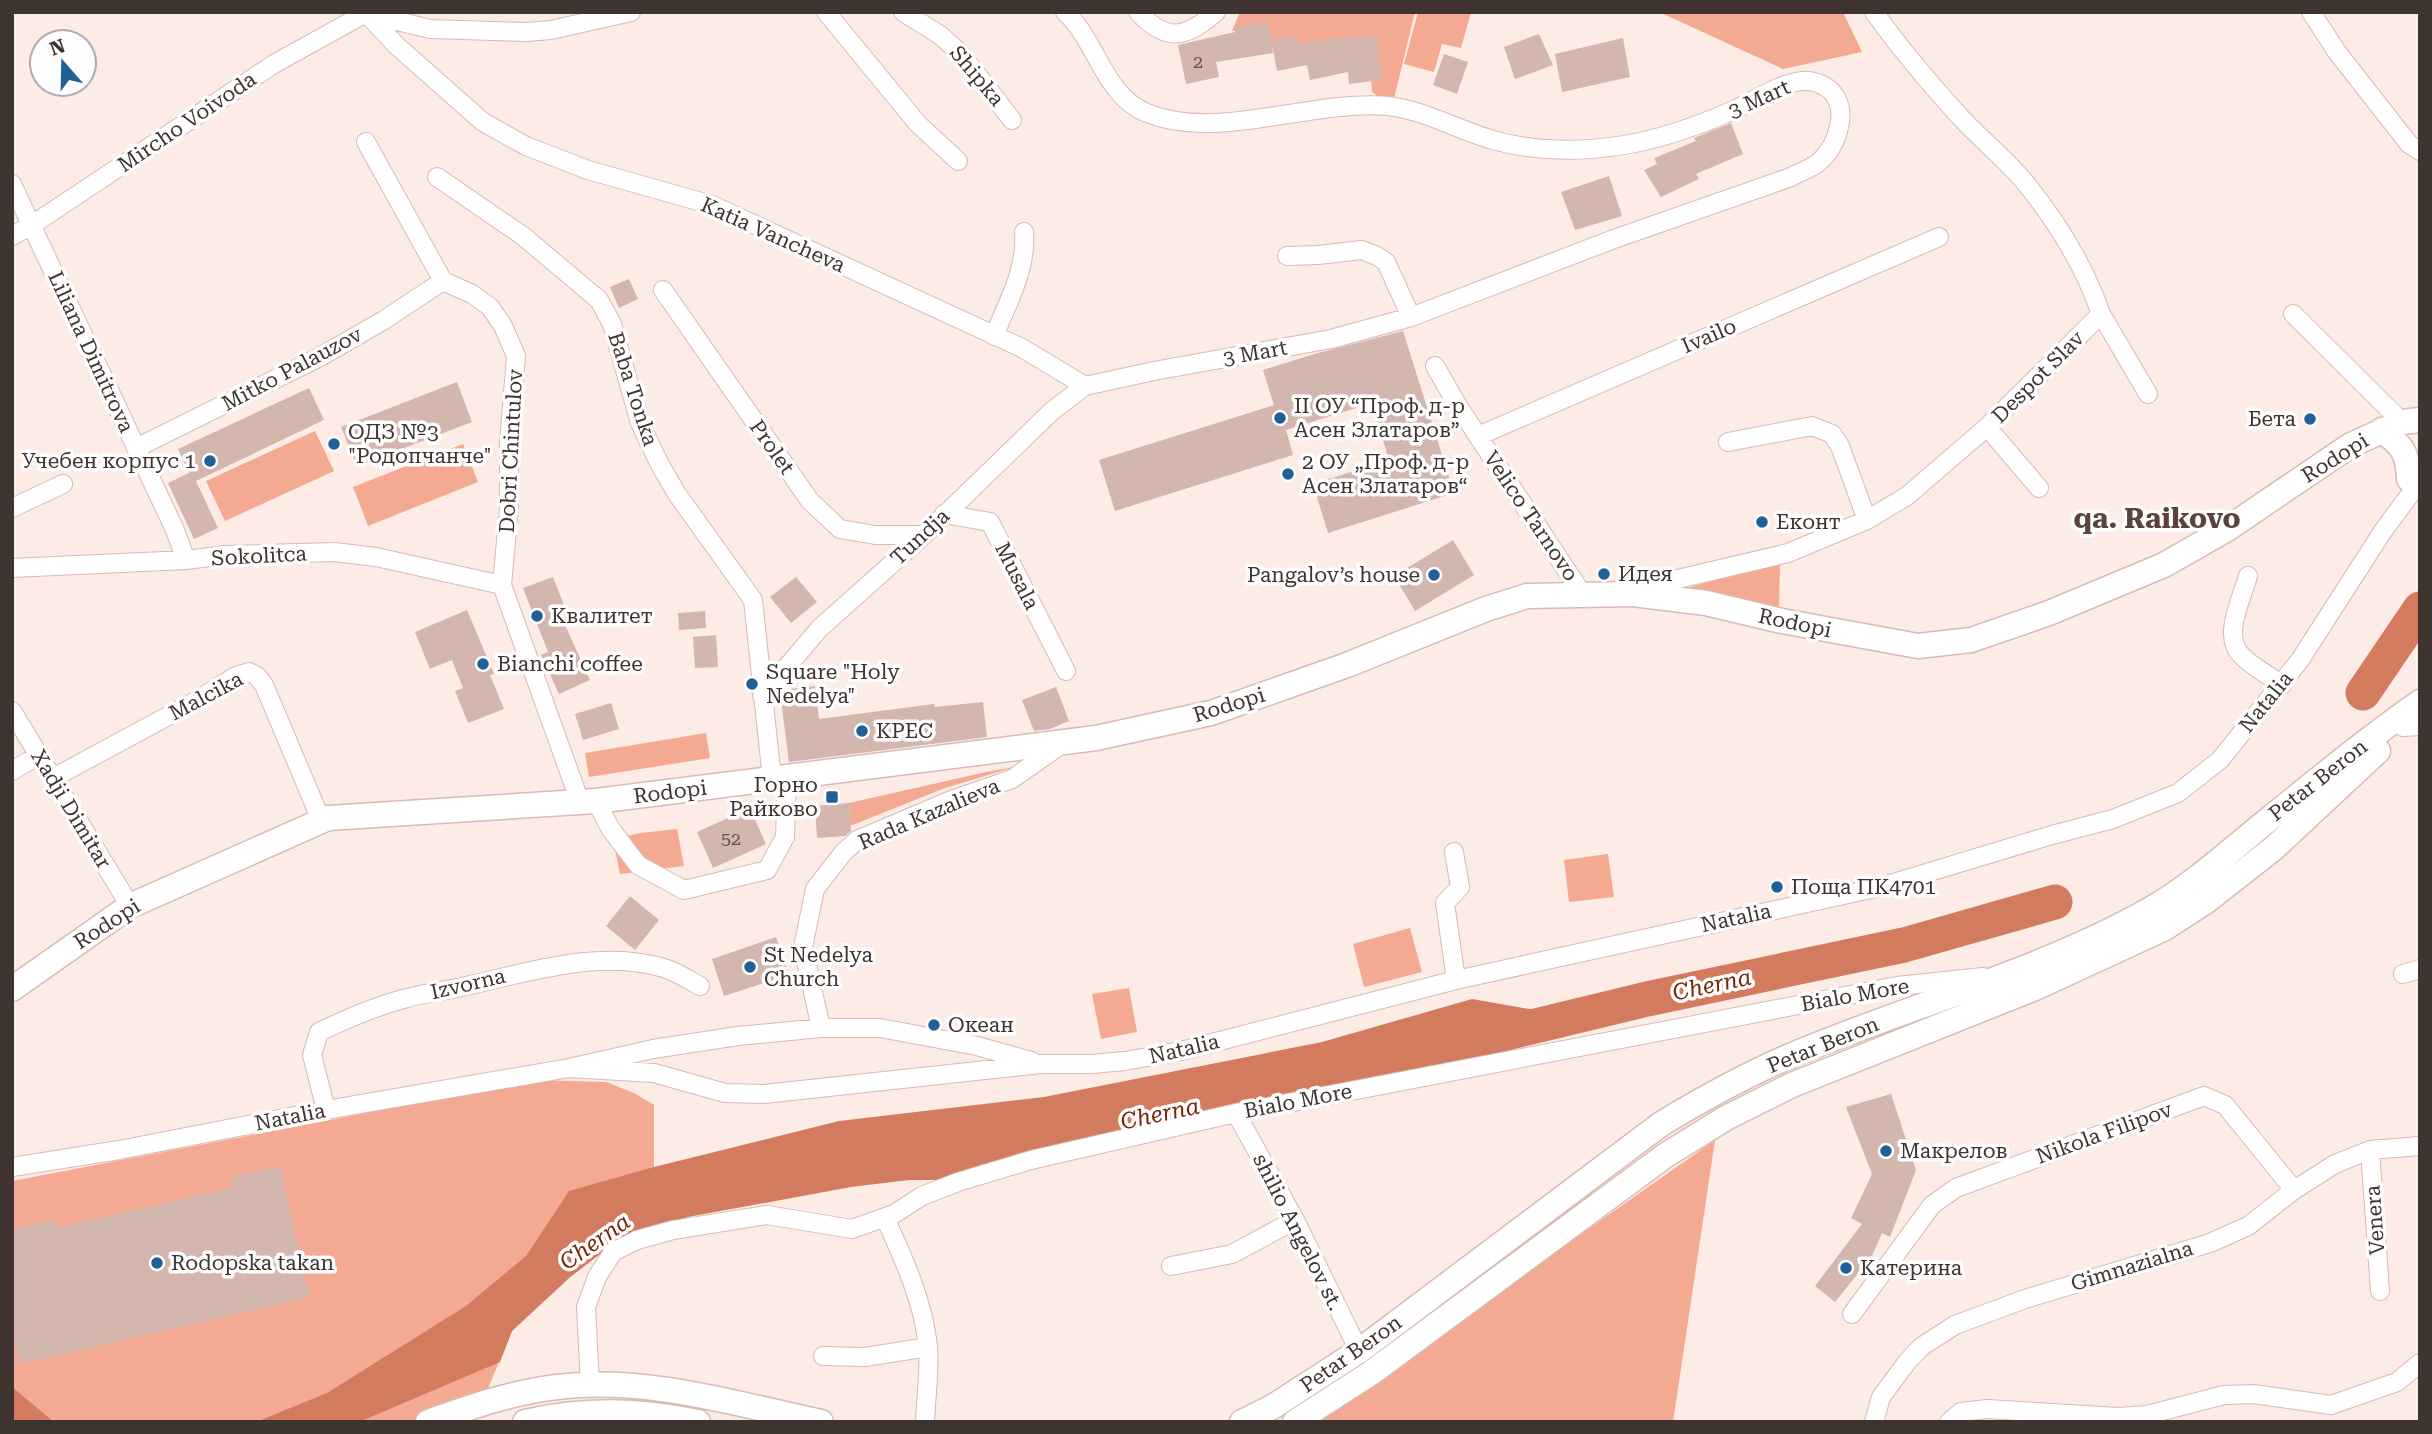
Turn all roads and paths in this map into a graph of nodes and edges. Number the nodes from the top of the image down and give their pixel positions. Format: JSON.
{"nodes":[{"id":1,"x":631,"y":12,"type":"edge"},
{"id":2,"x":826,"y":12,"type":"edge"},
{"id":3,"x":903,"y":12,"type":"edge"},
{"id":4,"x":1065,"y":12,"type":"edge"},
{"id":5,"x":1138,"y":12,"type":"edge"},
{"id":6,"x":1216,"y":12,"type":"edge"},
{"id":7,"x":1874,"y":12,"type":"edge"},
{"id":8,"x":2311,"y":12,"type":"edge"},
{"id":9,"x":365,"y":13,"type":"edge"},
{"id":10,"x":1013,"y":120,"type":"dead end"},
{"id":11,"x":366,"y":142,"type":"dead end"},
{"id":12,"x":2420,"y":150,"type":"edge"},
{"id":13,"x":958,"y":162,"type":"dead end"},
{"id":14,"x":437,"y":177,"type":"dead end"},
{"id":15,"x":12,"y":184,"type":"edge"},
{"id":16,"x":32,"y":225,"type":"junction"},
{"id":17,"x":1024,"y":232,"type":"dead end"},
{"id":18,"x":12,"y":236,"type":"edge"},
{"id":19,"x":1939,"y":237,"type":"dead end"},
{"id":20,"x":1287,"y":256,"type":"dead end"},
{"id":21,"x":443,"y":281,"type":"junction"},
{"id":22,"x":663,"y":290,"type":"dead end"},
{"id":23,"x":2101,"y":314,"type":"junction"},
{"id":24,"x":2293,"y":314,"type":"dead end"},
{"id":25,"x":1412,"y":317,"type":"junction"},
{"id":26,"x":994,"y":336,"type":"junction"},
{"id":27,"x":1435,"y":366,"type":"dead end"},
{"id":28,"x":1085,"y":386,"type":"junction"},
{"id":29,"x":2148,"y":394,"type":"dead end"},
{"id":30,"x":2401,"y":424,"type":"edge"},
{"id":31,"x":1987,"y":427,"type":"junction"},
{"id":32,"x":1478,"y":436,"type":"junction"},
{"id":33,"x":1728,"y":442,"type":"dead end"},
{"id":34,"x":136,"y":448,"type":"junction"},
{"id":35,"x":2416,"y":474,"type":"edge"},
{"id":36,"x":63,"y":484,"type":"dead end"},
{"id":37,"x":2039,"y":488,"type":"dead end"},
{"id":38,"x":12,"y":508,"type":"edge"},
{"id":39,"x":944,"y":514,"type":"junction"},
{"id":40,"x":1867,"y":520,"type":"junction"},
{"id":41,"x":924,"y":534,"type":"junction"},
{"id":42,"x":186,"y":560,"type":"junction"},
{"id":43,"x":12,"y":568,"type":"edge"},
{"id":44,"x":2248,"y":576,"type":"dead end"},
{"id":45,"x":502,"y":585,"type":"junction"},
{"id":46,"x":1633,"y":594,"type":"junction"},
{"id":47,"x":1583,"y":595,"type":"junction"},
{"id":48,"x":1066,"y":671,"type":"dead end"},
{"id":49,"x":2281,"y":685,"type":"junction"},
{"id":50,"x":762,"y":696,"type":"junction"},
{"id":51,"x":2420,"y":702,"type":"edge"},
{"id":52,"x":12,"y":711,"type":"edge"},
{"id":53,"x":2414,"y":721,"type":"edge"},
{"id":54,"x":1066,"y":741,"type":"junction"},
{"id":55,"x":39,"y":755,"type":"junction"},
{"id":56,"x":12,"y":771,"type":"edge"},
{"id":57,"x":53,"y":778,"type":"junction"},
{"id":58,"x":779,"y":778,"type":"junction"},
{"id":59,"x":588,"y":801,"type":"junction"},
{"id":60,"x":321,"y":820,"type":"junction"},
{"id":61,"x":1454,"y":852,"type":"dead end"},
{"id":62,"x":130,"y":906,"type":"junction"},
{"id":63,"x":2011,"y":974,"type":"junction"},
{"id":64,"x":1456,"y":980,"type":"junction"},
{"id":65,"x":700,"y":986,"type":"dead end"},
{"id":66,"x":12,"y":989,"type":"edge"},
{"id":67,"x":821,"y":1028,"type":"junction"},
{"id":68,"x":1810,"y":1048,"type":"junction"},
{"id":69,"x":1041,"y":1063,"type":"junction"},
{"id":70,"x":569,"y":1068,"type":"junction"},
{"id":71,"x":1821,"y":1073,"type":"junction"},
{"id":72,"x":326,"y":1110,"type":"junction"},
{"id":73,"x":1236,"y":1113,"type":"junction"},
{"id":74,"x":2420,"y":1146,"type":"edge"},
{"id":75,"x":2370,"y":1150,"type":"junction"},
{"id":76,"x":12,"y":1167,"type":"edge"},
{"id":77,"x":2294,"y":1190,"type":"junction"},
{"id":78,"x":885,"y":1218,"type":"junction"},
{"id":79,"x":1295,"y":1220,"type":"junction"},
{"id":80,"x":1171,"y":1266,"type":"dead end"},
{"id":81,"x":2380,"y":1291,"type":"dead end"},
{"id":82,"x":1852,"y":1314,"type":"dead end"},
{"id":83,"x":928,"y":1347,"type":"junction"},
{"id":84,"x":1359,"y":1351,"type":"junction"},
{"id":85,"x":823,"y":1356,"type":"dead end"},
{"id":86,"x":2420,"y":1363,"type":"edge"},
{"id":87,"x":590,"y":1385,"type":"junction"},
{"id":88,"x":428,"y":1422,"type":"edge"},
{"id":89,"x":526,"y":1422,"type":"edge"},
{"id":90,"x":698,"y":1422,"type":"edge"},
{"id":91,"x":821,"y":1422,"type":"edge"},
{"id":92,"x":925,"y":1422,"type":"edge"},
{"id":93,"x":1242,"y":1422,"type":"edge"},
{"id":94,"x":1295,"y":1422,"type":"edge"},
{"id":95,"x":1874,"y":1422,"type":"edge"},
{"id":96,"x":1949,"y":1422,"type":"edge"}],
"edges":[{"from":1,"to":9,"type":"street"},
{"from":2,"to":13,"type":"street"},
{"from":3,"to":10,"type":"street","name":"Shipka"},
{"from":4,"to":25,"type":"street","name":"3 Mart"},
{"from":5,"to":6,"type":"street"},
{"from":7,"to":23,"type":"street","name":"Despot Slav"},
{"from":8,"to":12,"type":"street"},
{"from":9,"to":16,"type":"street","name":"Mircho Voivoda"},
{"from":9,"to":26,"type":"street","name":"Katia Vancheva"},
{"from":11,"to":21,"type":"street"},
{"from":14,"to":50,"type":"street","name":"Baba Tonka"},
{"from":15,"to":16,"type":"street","name":"Liliana Dimitrova"},
{"from":16,"to":18,"type":"street","name":"Mircho Voivoda"},
{"from":16,"to":34,"type":"street","name":"Liliana Dimitrova"},
{"from":17,"to":26,"type":"street"},
{"from":19,"to":32,"type":"street","name":"Ivailo"},
{"from":20,"to":25,"type":"street"},
{"from":21,"to":34,"type":"street","name":"Mitko Palauzov"},
{"from":21,"to":45,"type":"street","name":"Dobri Chintulov"},
{"from":22,"to":41,"type":"street","name":"Prolet"},
{"from":23,"to":29,"type":"street"},
{"from":23,"to":31,"type":"street","name":"Despot Slav"},
{"from":24,"to":30,"type":"street"},
{"from":25,"to":28,"type":"street","name":"3 Mart"},
{"from":26,"to":28,"type":"street","name":"Katia Vancheva"},
{"from":27,"to":32,"type":"street","name":"Velico Tarnovo"},
{"from":28,"to":39,"type":"street","name":"Tundja"},
{"from":30,"to":35,"type":"main road"},
{"from":30,"to":46,"type":"main road","name":"Rodopi"},
{"from":31,"to":37,"type":"street"},
{"from":31,"to":40,"type":"street","name":"Despot Slav"},
{"from":32,"to":47,"type":"street","name":"Velico Tarnovo"},
{"from":33,"to":40,"type":"street"},
{"from":34,"to":42,"type":"street","name":"Liliana Dimitrova"},
{"from":35,"to":49,"type":"street","name":"Natalia"},
{"from":36,"to":38,"type":"street"},
{"from":39,"to":41,"type":"street","name":"Tundja"},
{"from":39,"to":48,"type":"street","name":"Musala"},
{"from":40,"to":46,"type":"street","name":"Despot Slav"},
{"from":41,"to":50,"type":"street","name":"Tundja"},
{"from":42,"to":43,"type":"street","name":"Sokolitca"},
{"from":42,"to":45,"type":"street","name":"Sokolitca"},
{"from":44,"to":49,"type":"street"},
{"from":45,"to":59,"type":"street","name":"Dobri Chintulov"},
{"from":46,"to":47,"type":"main road","name":"Rodopi"},
{"from":47,"to":54,"type":"main road","name":"Rodopi"},
{"from":49,"to":64,"type":"street","name":"Natalia"},
{"from":50,"to":58,"type":"street","name":"Baba Tonka"},
{"from":51,"to":63,"type":"main road","name":"Petar Beron"},
{"from":52,"to":55,"type":"street","name":"Xadji Dimitar"},
{"from":53,"to":71,"type":"main road","name":"Petar Beron"},
{"from":54,"to":58,"type":"main road","name":"Rodopi"},
{"from":54,"to":67,"type":"street","name":"Rada Kazalieva"},
{"from":55,"to":56,"type":"street"},
{"from":55,"to":57,"type":"street","name":"Xadji Dimitar"},
{"from":57,"to":60,"type":"street","name":"Malcika"},
{"from":57,"to":62,"type":"street","name":"Xadji Dimitar"},
{"from":58,"to":59,"type":"main road","name":"Rodopi"},
{"from":58,"to":59,"type":"street","name":"Baba Tonka"},
{"from":59,"to":60,"type":"main road","name":"Rodopi"},
{"from":60,"to":62,"type":"main road","name":"Rodopi"},
{"from":61,"to":64,"type":"street"},
{"from":62,"to":66,"type":"main road","name":"Rodopi"},
{"from":63,"to":68,"type":"main road","name":"Petar Beron"},
{"from":63,"to":73,"type":"street","name":"Bialo More"},
{"from":64,"to":69,"type":"street","name":"Natalia"},
{"from":65,"to":72,"type":"street","name":"Izvorna"},
{"from":67,"to":69,"type":"street","name":"Natalia"},
{"from":67,"to":70,"type":"street","name":"Natalia"},
{"from":68,"to":71,"type":"main road"},
{"from":68,"to":84,"type":"main road","name":"Petar Beron"},
{"from":69,"to":70,"type":"street","name":"Natalia"},
{"from":70,"to":72,"type":"street","name":"Natalia"},
{"from":71,"to":94,"type":"main road","name":"Petar Beron"},
{"from":72,"to":76,"type":"street","name":"Natalia"},
{"from":73,"to":78,"type":"street","name":"Bialo More"},
{"from":73,"to":79,"type":"street","name":"shilio Angelov st."},
{"from":74,"to":75,"type":"street","name":"Gimnazialna"},
{"from":75,"to":77,"type":"street","name":"Gimnazialna"},
{"from":75,"to":81,"type":"street","name":"Venera"},
{"from":77,"to":82,"type":"street","name":"Nikola Filipov"},
{"from":77,"to":95,"type":"street","name":"Gimnazialna"},
{"from":78,"to":83,"type":"street"},
{"from":78,"to":87,"type":"street","name":"Bialo More"},
{"from":79,"to":80,"type":"street"},
{"from":79,"to":84,"type":"street","name":"shilio Angelov st."},
{"from":83,"to":85,"type":"street"},
{"from":83,"to":92,"type":"street"},
{"from":84,"to":93,"type":"main road","name":"Petar Beron"},
{"from":86,"to":96,"type":"street"},
{"from":87,"to":88,"type":"main road"},
{"from":87,"to":91,"type":"main road"},
{"from":89,"to":90,"type":"main road"}]}
